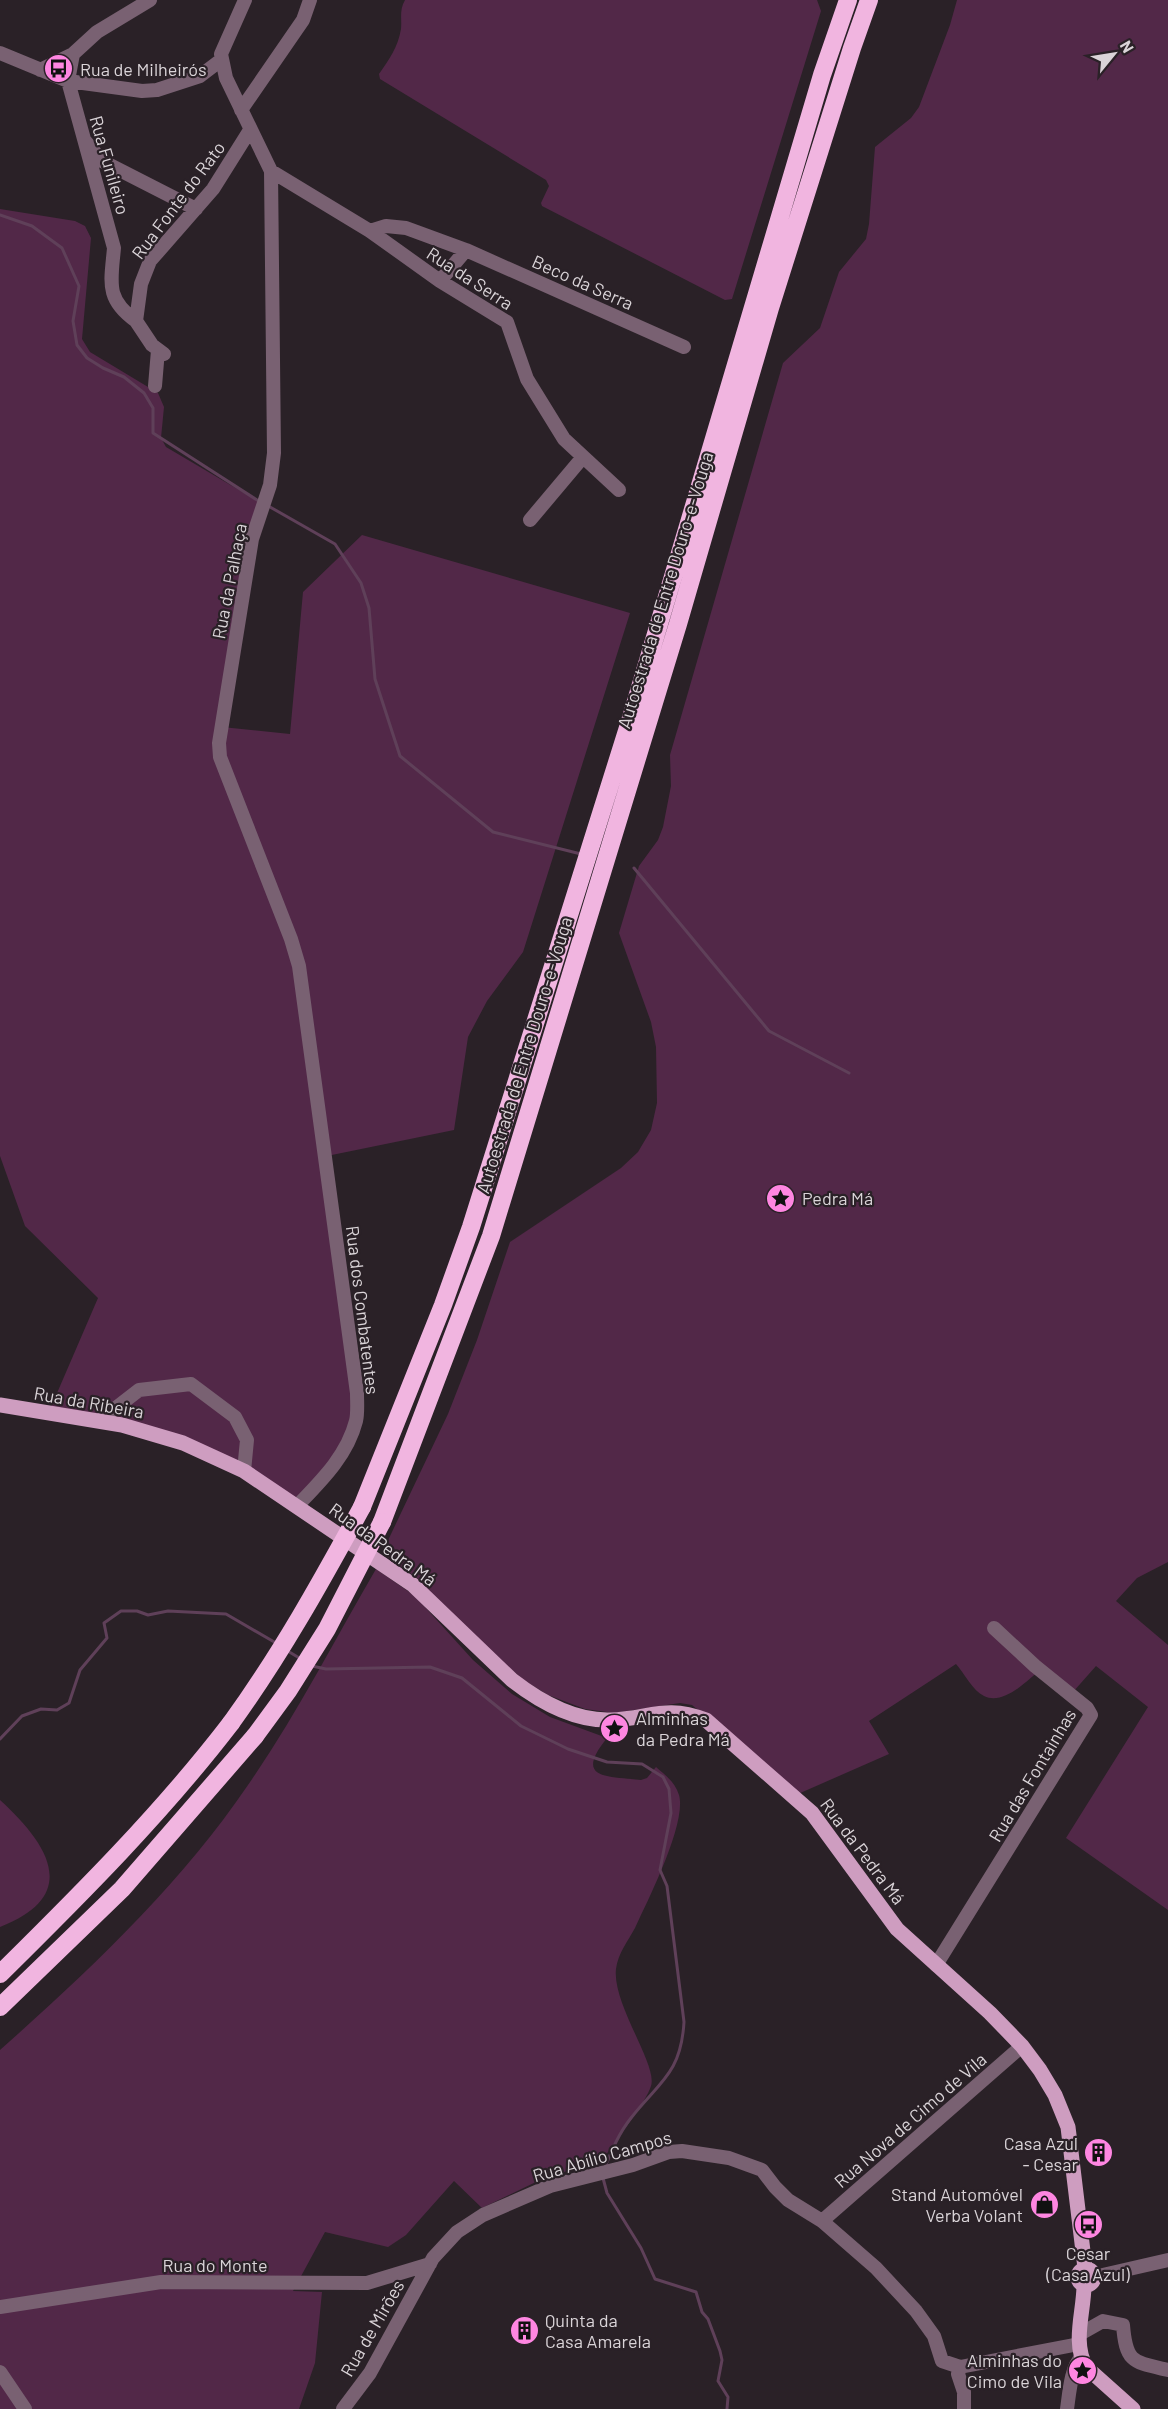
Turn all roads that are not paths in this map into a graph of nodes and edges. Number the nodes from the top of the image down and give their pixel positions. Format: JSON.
{"nodes":[{"id":1,"x":150,"y":0,"type":"edge"},
{"id":2,"x":245,"y":0,"type":"edge"},
{"id":3,"x":310,"y":0,"type":"edge"},
{"id":4,"x":848,"y":0,"type":"edge"},
{"id":5,"x":869,"y":0,"type":"edge"},
{"id":6,"x":0,"y":53,"type":"edge"},
{"id":7,"x":73,"y":54,"type":"junction"},
{"id":8,"x":221,"y":60,"type":"junction"},
{"id":9,"x":40,"y":70,"type":"junction"},
{"id":10,"x":200,"y":75,"type":"junction"},
{"id":11,"x":225,"y":78,"type":"junction"},
{"id":12,"x":68,"y":81,"type":"junction"},
{"id":13,"x":241,"y":110,"type":"junction"},
{"id":14,"x":250,"y":129,"type":"junction"},
{"id":15,"x":85,"y":141,"type":"junction"},
{"id":16,"x":271,"y":171,"type":"junction"},
{"id":17,"x":196,"y":209,"type":"junction"},
{"id":18,"x":370,"y":231,"type":"junction"},
{"id":19,"x":466,"y":250,"type":"junction"},
{"id":20,"x":440,"y":281,"type":"junction"},
{"id":21,"x":136,"y":321,"type":"junction"},
{"id":22,"x":684,"y":347,"type":"dead end"},
{"id":23,"x":155,"y":386,"type":"dead end"},
{"id":24,"x":583,"y":457,"type":"junction"},
{"id":25,"x":619,"y":490,"type":"dead end"},
{"id":26,"x":530,"y":520,"type":"dead end"},
{"id":27,"x":317,"y":1098,"type":"joint"},
{"id":28,"x":0,"y":1405,"type":"edge"},
{"id":29,"x":99,"y":1421,"type":"junction"},
{"id":30,"x":244,"y":1471,"type":"junction"},
{"id":31,"x":297,"y":1506,"type":"junction"},
{"id":32,"x":994,"y":1628,"type":"dead end"},
{"id":33,"x":936,"y":1965,"type":"junction"},
{"id":34,"x":0,"y":1974,"type":"edge"},
{"id":35,"x":0,"y":2007,"type":"edge"},
{"id":36,"x":1022,"y":2046,"type":"junction"},
{"id":37,"x":822,"y":2221,"type":"junction"},
{"id":38,"x":1168,"y":2260,"type":"edge"},
{"id":39,"x":430,"y":2264,"type":"junction"},
{"id":40,"x":1088,"y":2277,"type":"junction"},
{"id":41,"x":0,"y":2307,"type":"edge"},
{"id":42,"x":1080,"y":2345,"type":"junction"},
{"id":43,"x":960,"y":2367,"type":"junction"},
{"id":44,"x":1168,"y":2370,"type":"edge"},
{"id":45,"x":0,"y":2372,"type":"edge"},
{"id":46,"x":25,"y":2409,"type":"edge"},
{"id":47,"x":343,"y":2409,"type":"edge"},
{"id":48,"x":964,"y":2409,"type":"edge"},
{"id":49,"x":1067,"y":2409,"type":"edge"},
{"id":50,"x":1133,"y":2409,"type":"edge"}],
"edges":[{"from":1,"to":7,"type":"street"},
{"from":2,"to":8,"type":"street","name":"Rua da Palhaça"},
{"from":3,"to":13,"type":"street"},
{"from":4,"to":34,"type":"highway","name":"Autoestrada de Entre Douro-e-Vouga","bridge":true},
{"from":5,"to":35,"type":"highway","name":"Autoestrada de Entre Douro-e-Vouga","bridge":true},
{"from":6,"to":9,"type":"street"},
{"from":7,"to":9,"type":"street"},
{"from":7,"to":12,"type":"street"},
{"from":8,"to":10,"type":"street"},
{"from":8,"to":11,"type":"street","name":"Rua da Palhaça"},
{"from":9,"to":12,"type":"street"},
{"from":10,"to":11,"type":"street"},
{"from":10,"to":12,"type":"street"},
{"from":11,"to":13,"type":"street","name":"Rua da Palhaça"},
{"from":12,"to":15,"type":"street","name":"Rua Funileiro"},
{"from":13,"to":14,"type":"street","name":"Rua da Palhaça"},
{"from":14,"to":16,"type":"street","name":"Rua da Palhaça"},
{"from":14,"to":17,"type":"street","name":"Rua Fonte do Rato"},
{"from":15,"to":17,"type":"street"},
{"from":15,"to":21,"type":"street","name":"Rua Funileiro"},
{"from":16,"to":18,"type":"street","name":"Rua da Serra"},
{"from":16,"to":27,"type":"street","name":"Rua da Palhaça"},
{"from":17,"to":21,"type":"street","name":"Rua Fonte do Rato"},
{"from":18,"to":19,"type":"street","name":"Beco da Serra"},
{"from":18,"to":20,"type":"street","name":"Rua da Serra"},
{"from":19,"to":20,"type":"street"},
{"from":19,"to":22,"type":"street","name":"Beco da Serra"},
{"from":20,"to":24,"type":"street","name":"Rua da Serra"},
{"from":21,"to":23,"type":"street"},
{"from":24,"to":25,"type":"street","name":"Rua da Serra"},
{"from":24,"to":26,"type":"street"},
{"from":27,"to":31,"type":"street","name":"Rua dos Combatentes"},
{"from":28,"to":29,"type":"main road","name":"Rua da Ribeira"},
{"from":29,"to":30,"type":"main road","name":"Rua da Ribeira"},
{"from":29,"to":30,"type":"street"},
{"from":30,"to":31,"type":"main road","name":"Rua da Ribeira"},
{"from":31,"to":33,"type":"main road","name":"Rua da Pedra Má"},
{"from":32,"to":33,"type":"street","name":"Rua das Fontainhas"},
{"from":33,"to":36,"type":"main road","name":"Rua da Pedra Má"},
{"from":36,"to":37,"type":"street","name":"Rua Nova de Cimo de Vila"},
{"from":36,"to":40,"type":"main road","name":"Rua da Pedra Má"},
{"from":37,"to":39,"type":"street","name":"Rua Abílio Campos"},
{"from":37,"to":43,"type":"street","name":"Rua Abílio Campos"},
{"from":38,"to":40,"type":"street"},
{"from":39,"to":41,"type":"street","name":"Rua do Monte"},
{"from":39,"to":47,"type":"street","name":"Rua de Mirões"},
{"from":40,"to":42,"type":"main road","name":"Rua da Pedra Má"},
{"from":42,"to":43,"type":"street"},
{"from":42,"to":44,"type":"street"},
{"from":42,"to":49,"type":"street"},
{"from":42,"to":50,"type":"main road"},
{"from":43,"to":48,"type":"street"},
{"from":45,"to":46,"type":"street"}]}
